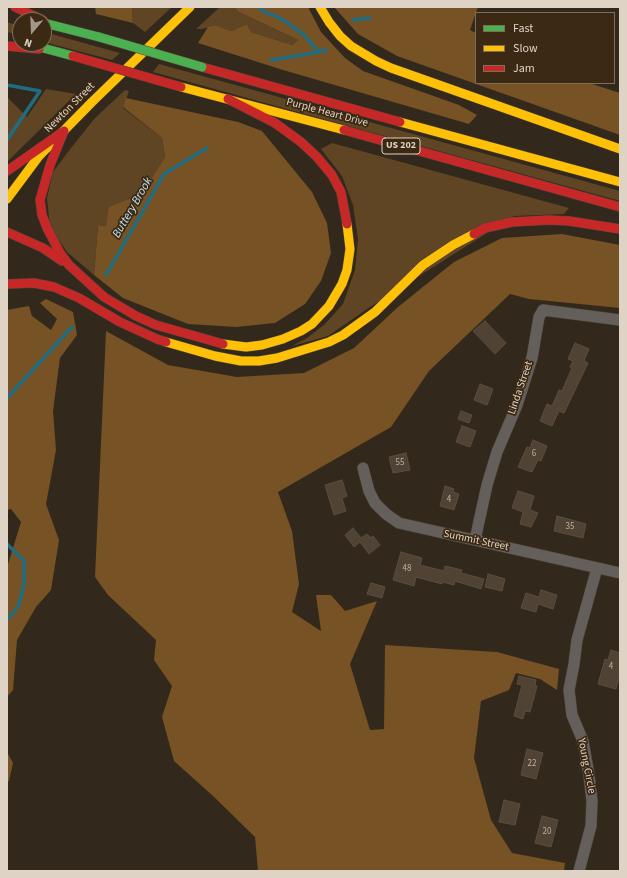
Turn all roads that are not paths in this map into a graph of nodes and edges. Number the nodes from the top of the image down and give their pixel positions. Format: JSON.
{"nodes":[{"id":1,"x":15,"y":7,"type":"edge"},
{"id":2,"x":190,"y":7,"type":"edge"},
{"id":3,"x":320,"y":7,"type":"edge"},
{"id":4,"x":25,"y":12,"type":"edge"},
{"id":5,"x":52,"y":25,"type":"edge"},
{"id":6,"x":52,"y":51,"type":"edge"},
{"id":7,"x":228,"y":99,"type":"junction"},
{"id":8,"x":64,"y":131,"type":"junction"},
{"id":9,"x":620,"y":149,"type":"edge"},
{"id":10,"x":7,"y":171,"type":"edge"},
{"id":11,"x":620,"y":182,"type":"edge"},
{"id":12,"x":7,"y":199,"type":"edge"},
{"id":13,"x":620,"y":207,"type":"edge"},
{"id":14,"x":620,"y":229,"type":"edge"},
{"id":15,"x":7,"y":232,"type":"edge"},
{"id":16,"x":69,"y":265,"type":"junction"},
{"id":17,"x":7,"y":284,"type":"edge"},
{"id":18,"x":620,"y":320,"type":"edge"},
{"id":19,"x":363,"y":468,"type":"dead end"},
{"id":20,"x":475,"y":540,"type":"junction"},
{"id":21,"x":598,"y":568,"type":"junction"},
{"id":22,"x":620,"y":573,"type":"edge"},
{"id":23,"x":579,"y":871,"type":"edge"}],
"edges":[{"from":1,"to":4,"type":"main road","name":"Purple Heart Drive"},
{"from":2,"to":8,"type":"main road","name":"Newton Street"},
{"from":3,"to":9,"type":"main road"},
{"from":5,"to":11,"type":"main road","name":"Purple Heart Drive","number":"US 202","bridge":true},
{"from":6,"to":7,"type":"main road","name":"Purple Heart Drive","number":"US 202","bridge":true},
{"from":7,"to":13,"type":"main road","name":"Purple Heart Drive","number":"US 202"},
{"from":7,"to":16,"type":"main road"},
{"from":8,"to":10,"type":"main road"},
{"from":8,"to":12,"type":"main road","name":"Newton Street"},
{"from":8,"to":16,"type":"main road"},
{"from":14,"to":17,"type":"main road"},
{"from":15,"to":16,"type":"main road"},
{"from":18,"to":20,"type":"street","name":"Linda Street"},
{"from":19,"to":20,"type":"street","name":"Summit Street"},
{"from":20,"to":21,"type":"street","name":"Summit Street"},
{"from":21,"to":22,"type":"street","name":"Summit Street"},
{"from":21,"to":23,"type":"street","name":"Young Circle"}]}
